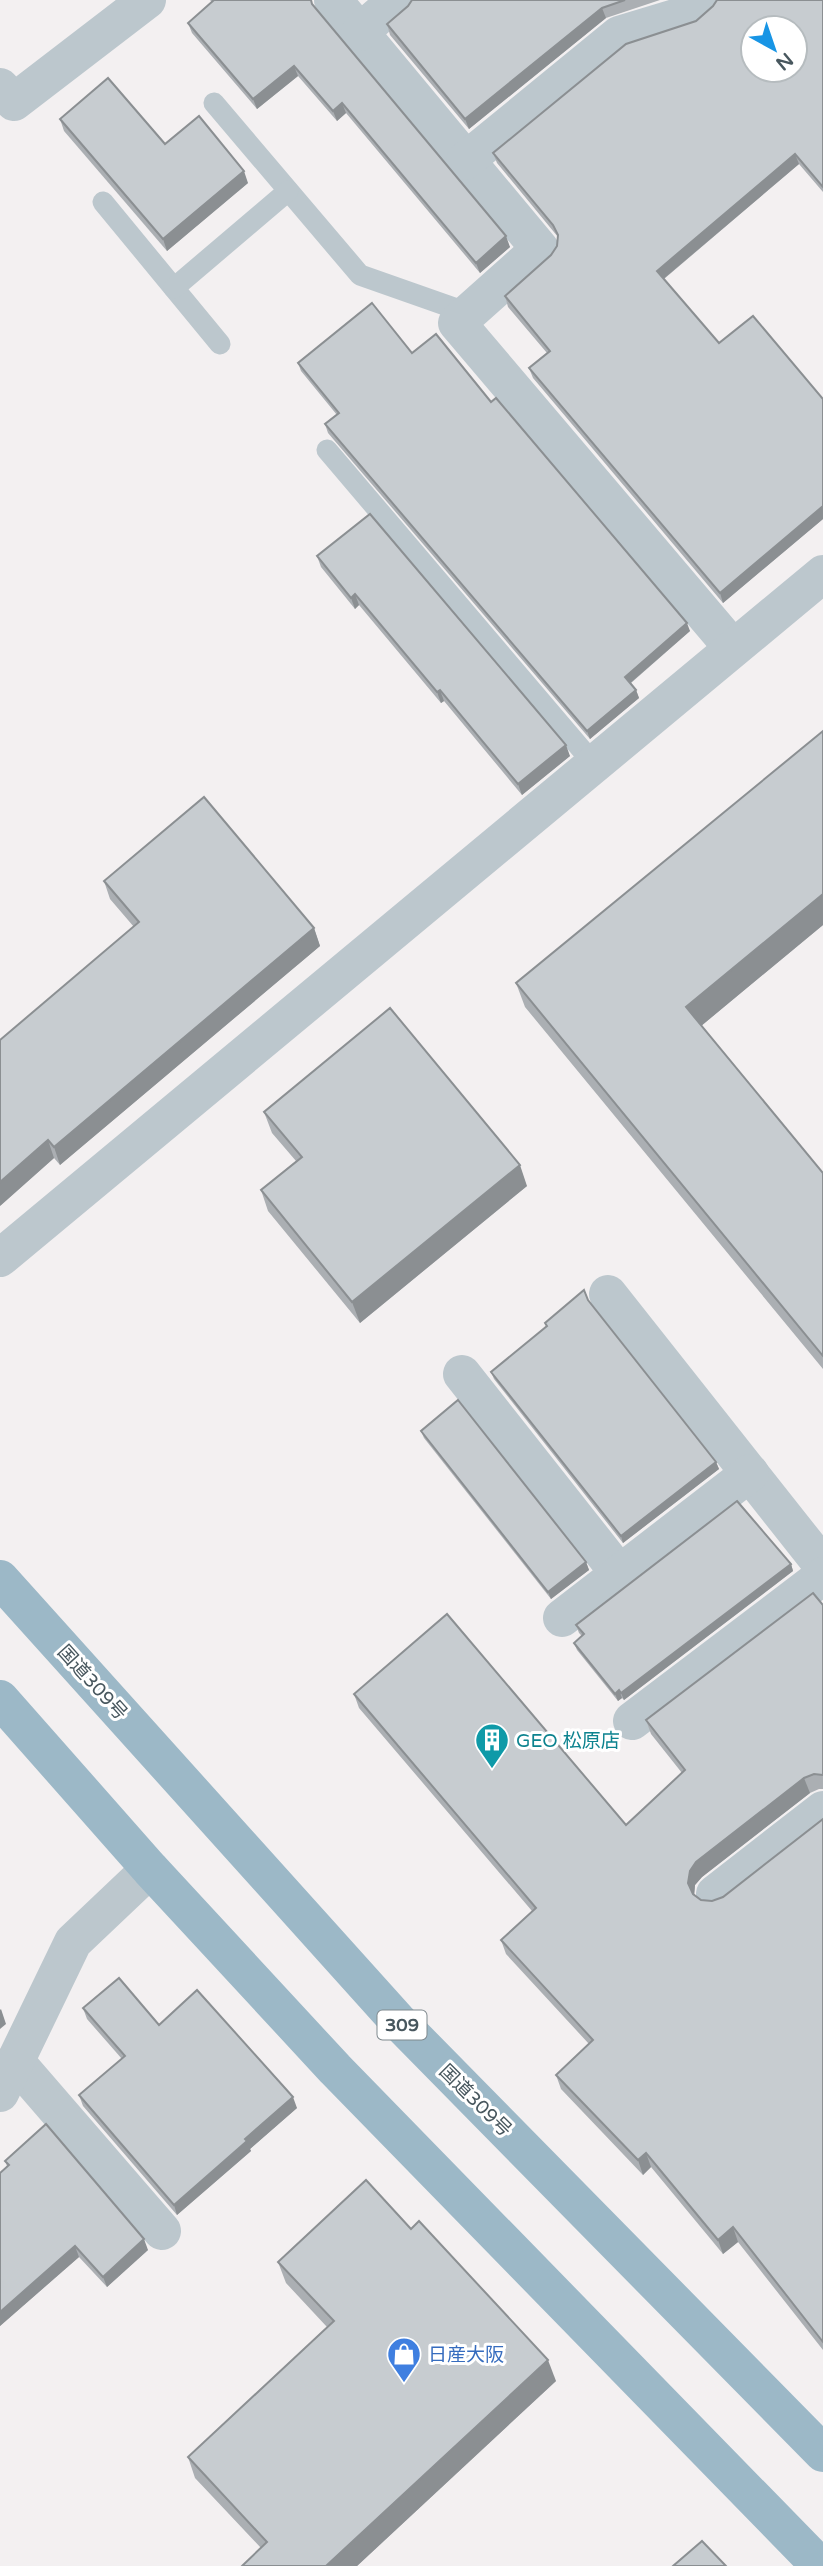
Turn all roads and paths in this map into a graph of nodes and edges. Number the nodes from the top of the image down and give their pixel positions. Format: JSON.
{"nodes":[{"id":1,"x":147,"y":0,"type":"edge"},
{"id":2,"x":333,"y":0,"type":"edge"},
{"id":3,"x":397,"y":0,"type":"edge"},
{"id":4,"x":702,"y":0,"type":"edge"},
{"id":5,"x":360,"y":32,"type":"junction"},
{"id":6,"x":0,"y":87,"type":"edge"},
{"id":7,"x":214,"y":103,"type":"dead end"},
{"id":8,"x":465,"y":161,"type":"junction"},
{"id":9,"x":288,"y":191,"type":"junction"},
{"id":10,"x":103,"y":202,"type":"dead end"},
{"id":11,"x":174,"y":288,"type":"junction"},
{"id":12,"x":468,"y":313,"type":"junction"},
{"id":13,"x":220,"y":344,"type":"dead end"},
{"id":14,"x":327,"y":450,"type":"dead end"},
{"id":15,"x":823,"y":574,"type":"edge"},
{"id":16,"x":733,"y":648,"type":"junction"},
{"id":17,"x":594,"y":764,"type":"junction"},
{"id":18,"x":0,"y":1258,"type":"edge"},
{"id":19,"x":608,"y":1294,"type":"dead end"},
{"id":20,"x":462,"y":1374,"type":"dead end"},
{"id":21,"x":750,"y":1473,"type":"junction"},
{"id":22,"x":823,"y":1566,"type":"edge"},
{"id":23,"x":619,"y":1573,"type":"junction"},
{"id":24,"x":823,"y":1576,"type":"edge"},
{"id":25,"x":0,"y":1579,"type":"edge"},
{"id":26,"x":562,"y":1618,"type":"dead end"},
{"id":27,"x":0,"y":1699,"type":"edge"},
{"id":28,"x":632,"y":1721,"type":"dead end"},
{"id":29,"x":823,"y":1810,"type":"edge"},
{"id":30,"x":150,"y":1869,"type":"junction"},
{"id":31,"x":715,"y":1894,"type":"dead end"},
{"id":32,"x":8,"y":2077,"type":"edge"},
{"id":33,"x":162,"y":2231,"type":"dead end"},
{"id":34,"x":823,"y":2453,"type":"edge"},
{"id":35,"x":820,"y":2566,"type":"edge"}],
"edges":[{"from":1,"to":6,"type":"street"},
{"from":2,"to":5,"type":"street"},
{"from":3,"to":5,"type":"street"},
{"from":4,"to":8,"type":"street"},
{"from":5,"to":8,"type":"street"},
{"from":7,"to":9,"type":"lane"},
{"from":8,"to":12,"type":"street"},
{"from":9,"to":11,"type":"lane"},
{"from":9,"to":12,"type":"lane"},
{"from":10,"to":11,"type":"lane"},
{"from":11,"to":13,"type":"lane"},
{"from":12,"to":16,"type":"street"},
{"from":14,"to":17,"type":"lane"},
{"from":15,"to":16,"type":"street"},
{"from":16,"to":17,"type":"street"},
{"from":17,"to":18,"type":"street"},
{"from":19,"to":21,"type":"street"},
{"from":20,"to":23,"type":"street"},
{"from":21,"to":22,"type":"street"},
{"from":21,"to":23,"type":"street"},
{"from":23,"to":26,"type":"street"},
{"from":24,"to":28,"type":"street"},
{"from":25,"to":34,"type":"highway","name":"国道309号","number":"309"},
{"from":27,"to":30,"type":"highway"},
{"from":29,"to":31,"type":"street"},
{"from":30,"to":32,"type":"street"},
{"from":30,"to":35,"type":"highway"},
{"from":32,"to":33,"type":"street"}]}
